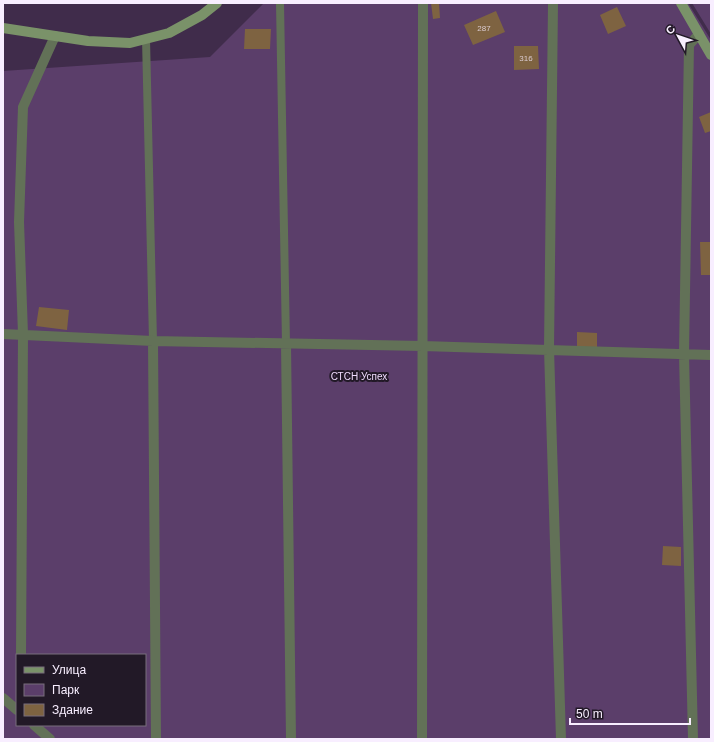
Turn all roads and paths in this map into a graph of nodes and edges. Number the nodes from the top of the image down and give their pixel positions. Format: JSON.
{"nodes":[{"id":1,"x":217,"y":3,"type":"edge"},
{"id":2,"x":280,"y":3,"type":"edge"},
{"id":3,"x":423,"y":3,"type":"edge"},
{"id":4,"x":553,"y":3,"type":"edge"},
{"id":5,"x":681,"y":3,"type":"edge"},
{"id":6,"x":3,"y":28,"type":"edge"},
{"id":7,"x":699,"y":34,"type":"junction"},
{"id":8,"x":55,"y":36,"type":"junction"},
{"id":9,"x":146,"y":39,"type":"junction"},
{"id":10,"x":711,"y":56,"type":"edge"},
{"id":11,"x":3,"y":334,"type":"edge"},
{"id":12,"x":23,"y":334,"type":"junction"},
{"id":13,"x":153,"y":341,"type":"junction"},
{"id":14,"x":286,"y":344,"type":"junction"},
{"id":15,"x":423,"y":346,"type":"junction"},
{"id":16,"x":549,"y":349,"type":"junction"},
{"id":17,"x":684,"y":354,"type":"junction"},
{"id":18,"x":711,"y":355,"type":"edge"},
{"id":19,"x":21,"y":654,"type":"edge"},
{"id":20,"x":3,"y":698,"type":"edge"},
{"id":21,"x":16,"y":709,"type":"edge"},
{"id":22,"x":35,"y":726,"type":"edge"},
{"id":23,"x":50,"y":739,"type":"edge"},
{"id":24,"x":156,"y":739,"type":"edge"},
{"id":25,"x":291,"y":739,"type":"edge"},
{"id":26,"x":422,"y":739,"type":"edge"},
{"id":27,"x":561,"y":739,"type":"edge"},
{"id":28,"x":693,"y":739,"type":"edge"}],
"edges":[{"from":1,"to":9,"type":"main road"},
{"from":2,"to":14,"type":"lane"},
{"from":3,"to":15,"type":"street"},
{"from":4,"to":16,"type":"street"},
{"from":5,"to":7,"type":"main road"},
{"from":6,"to":8,"type":"main road"},
{"from":7,"to":10,"type":"main road"},
{"from":7,"to":17,"type":"street"},
{"from":8,"to":9,"type":"main road"},
{"from":8,"to":12,"type":"street"},
{"from":9,"to":13,"type":"lane"},
{"from":11,"to":12,"type":"street"},
{"from":12,"to":13,"type":"street"},
{"from":12,"to":19,"type":"street"},
{"from":13,"to":14,"type":"street"},
{"from":13,"to":24,"type":"street"},
{"from":14,"to":15,"type":"street"},
{"from":14,"to":25,"type":"street"},
{"from":15,"to":16,"type":"street"},
{"from":15,"to":26,"type":"street"},
{"from":16,"to":17,"type":"street"},
{"from":16,"to":27,"type":"street"},
{"from":17,"to":18,"type":"street"},
{"from":17,"to":28,"type":"street"},
{"from":20,"to":21,"type":"street"},
{"from":22,"to":23,"type":"street"}]}
